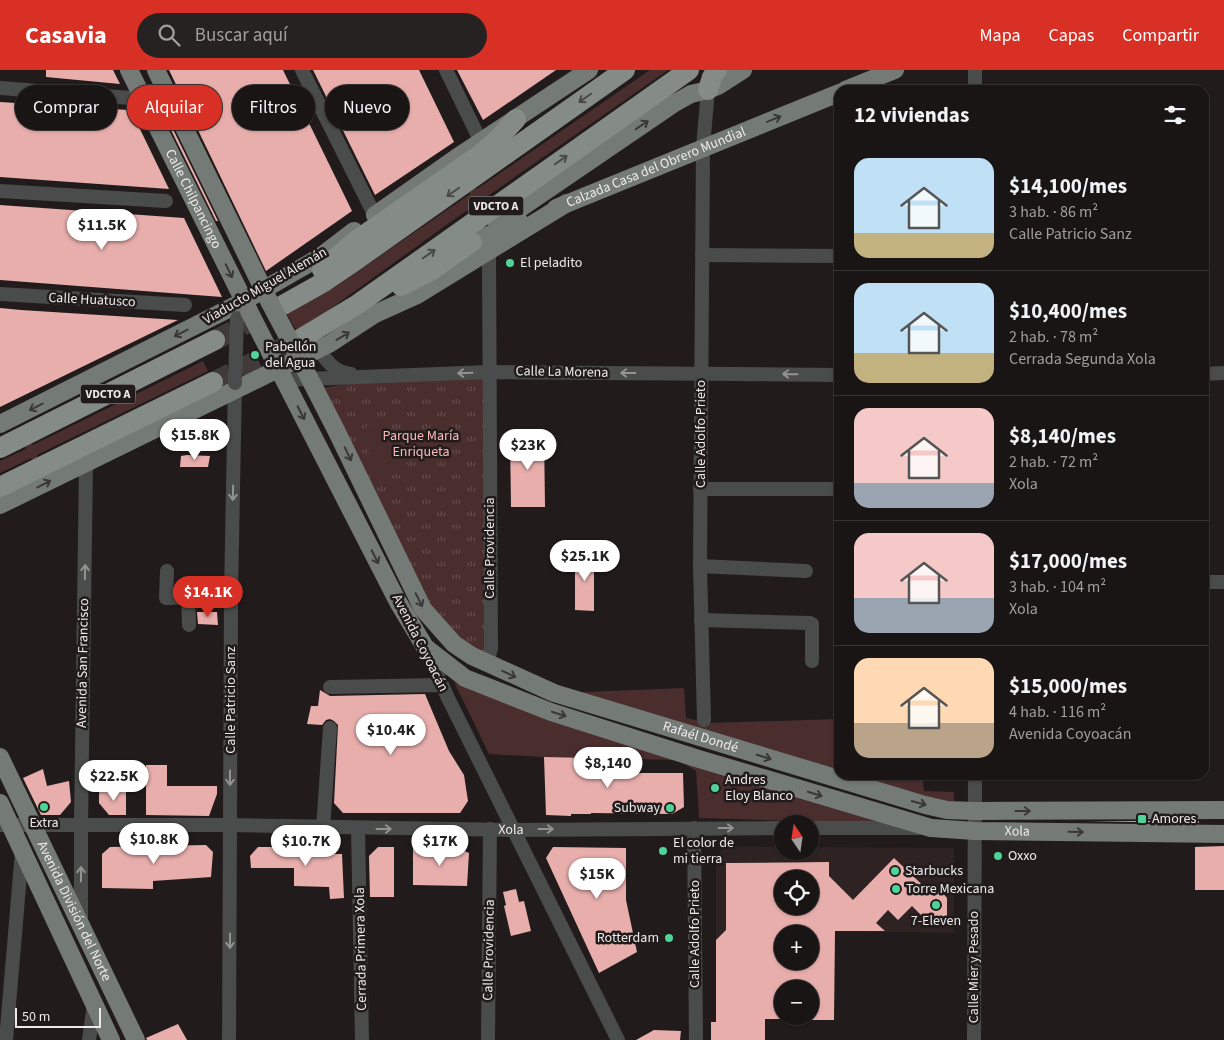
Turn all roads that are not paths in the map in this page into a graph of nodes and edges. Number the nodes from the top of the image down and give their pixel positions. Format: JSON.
{"nodes":[{"id":1,"x":129,"y":70,"type":"edge"},
{"id":2,"x":156,"y":70,"type":"edge"},
{"id":3,"x":302,"y":70,"type":"edge"},
{"id":4,"x":446,"y":70,"type":"edge"},
{"id":5,"x":625,"y":70,"type":"edge"},
{"id":6,"x":689,"y":70,"type":"edge"},
{"id":7,"x":717,"y":70,"type":"edge"},
{"id":8,"x":743,"y":70,"type":"edge"},
{"id":9,"x":895,"y":70,"type":"edge"},
{"id":10,"x":975,"y":70,"type":"edge"},
{"id":11,"x":580,"y":73,"type":"edge"},
{"id":12,"x":136,"y":85,"type":"edge"},
{"id":13,"x":858,"y":85,"type":"edge"},
{"id":14,"x":975,"y":85,"type":"edge"},
{"id":15,"x":0,"y":88,"type":"edge"},
{"id":16,"x":708,"y":90,"type":"junction"},
{"id":17,"x":834,"y":95,"type":"edge"},
{"id":18,"x":127,"y":99,"type":"edge"},
{"id":19,"x":516,"y":119,"type":"junction"},
{"id":20,"x":158,"y":130,"type":"edge"},
{"id":21,"x":481,"y":142,"type":"junction"},
{"id":22,"x":702,"y":147,"type":"junction"},
{"id":23,"x":0,"y":191,"type":"edge"},
{"id":24,"x":166,"y":201,"type":"dead end"},
{"id":25,"x":375,"y":216,"type":"junction"},
{"id":26,"x":480,"y":247,"type":"junction"},
{"id":27,"x":702,"y":255,"type":"junction"},
{"id":28,"x":834,"y":256,"type":"edge"},
{"id":29,"x":0,"y":294,"type":"edge"},
{"id":30,"x":277,"y":299,"type":"junction"},
{"id":31,"x":358,"y":304,"type":"junction"},
{"id":32,"x":185,"y":305,"type":"dead end"},
{"id":33,"x":243,"y":310,"type":"junction"},
{"id":34,"x":215,"y":340,"type":"tunnel mouth"},
{"id":35,"x":299,"y":350,"type":"junction"},
{"id":36,"x":319,"y":350,"type":"junction"},
{"id":37,"x":280,"y":371,"type":"junction"},
{"id":38,"x":489,"y":372,"type":"junction"},
{"id":39,"x":701,"y":373,"type":"junction"},
{"id":40,"x":1224,"y":373,"type":"edge"},
{"id":41,"x":1209,"y":374,"type":"edge"},
{"id":42,"x":834,"y":375,"type":"edge"},
{"id":43,"x":367,"y":377,"type":"junction"},
{"id":44,"x":310,"y":379,"type":"junction"},
{"id":45,"x":213,"y":382,"type":"tunnel mouth"},
{"id":46,"x":235,"y":387,"type":"junction"},
{"id":47,"x":0,"y":424,"type":"edge"},
{"id":48,"x":0,"y":448,"type":"edge"},
{"id":49,"x":86,"y":463,"type":"junction"},
{"id":50,"x":0,"y":487,"type":"edge"},
{"id":51,"x":834,"y":489,"type":"edge"},
{"id":52,"x":700,"y":490,"type":"junction"},
{"id":53,"x":0,"y":505,"type":"edge"},
{"id":54,"x":700,"y":566,"type":"junction"},
{"id":55,"x":167,"y":571,"type":"dead end"},
{"id":56,"x":806,"y":571,"type":"dead end"},
{"id":57,"x":1209,"y":582,"type":"edge"},
{"id":58,"x":1224,"y":582,"type":"edge"},
{"id":59,"x":231,"y":596,"type":"junction"},
{"id":60,"x":188,"y":597,"type":"junction"},
{"id":61,"x":701,"y":620,"type":"junction"},
{"id":62,"x":189,"y":625,"type":"dead end"},
{"id":63,"x":440,"y":629,"type":"joint"},
{"id":64,"x":425,"y":647,"type":"junction"},
{"id":65,"x":812,"y":661,"type":"dead end"},
{"id":66,"x":487,"y":664,"type":"junction"},
{"id":67,"x":442,"y":685,"type":"junction"},
{"id":68,"x":330,"y":687,"type":"dead end"},
{"id":69,"x":704,"y":720,"type":"dead end"},
{"id":70,"x":330,"y":728,"type":"dead end"},
{"id":71,"x":0,"y":756,"type":"edge"},
{"id":72,"x":834,"y":778,"type":"edge"},
{"id":73,"x":841,"y":780,"type":"edge"},
{"id":74,"x":975,"y":780,"type":"edge"},
{"id":75,"x":0,"y":803,"type":"edge"},
{"id":76,"x":1224,"y":810,"type":"edge"},
{"id":77,"x":974,"y":811,"type":"junction"},
{"id":78,"x":6,"y":825,"type":"edge"},
{"id":79,"x":33,"y":826,"type":"junction"},
{"id":80,"x":81,"y":826,"type":"junction"},
{"id":81,"x":230,"y":826,"type":"junction"},
{"id":82,"x":323,"y":828,"type":"junction"},
{"id":83,"x":358,"y":828,"type":"junction"},
{"id":84,"x":694,"y":828,"type":"junction"},
{"id":85,"x":774,"y":828,"type":"edge"},
{"id":86,"x":819,"y":828,"type":"edge"},
{"id":87,"x":931,"y":828,"type":"junction"},
{"id":88,"x":490,"y":829,"type":"junction"},
{"id":89,"x":513,"y":830,"type":"junction"},
{"id":90,"x":974,"y":831,"type":"junction"},
{"id":91,"x":1224,"y":834,"type":"edge"},
{"id":92,"x":22,"y":850,"type":"junction"},
{"id":93,"x":81,"y":923,"type":"junction"},
{"id":94,"x":94,"y":1004,"type":"junction"},
{"id":95,"x":6,"y":1040,"type":"edge"},
{"id":96,"x":89,"y":1040,"type":"edge"},
{"id":97,"x":110,"y":1040,"type":"edge"},
{"id":98,"x":136,"y":1040,"type":"edge"},
{"id":99,"x":229,"y":1040,"type":"edge"},
{"id":100,"x":362,"y":1040,"type":"edge"},
{"id":101,"x":488,"y":1040,"type":"edge"},
{"id":102,"x":618,"y":1040,"type":"edge"},
{"id":103,"x":696,"y":1040,"type":"edge"},
{"id":104,"x":974,"y":1040,"type":"edge"}],
"edges":[{"from":1,"to":12,"type":"main road","name":"Calle Chilpancingo"},
{"from":2,"to":30,"type":"main road","name":"Calle Chilpancingo"},
{"from":3,"to":25,"type":"street"},
{"from":4,"to":21,"type":"street"},
{"from":5,"to":30,"type":"highway","name":"Viaducto Miguel Alemán","number":"VDCTO A","one_way":true},
{"from":31,"to":6,"type":"highway","number":"VDCTO A","one_way":true},
{"from":7,"to":16,"type":"highway"},
{"from":8,"to":16,"type":"main road"},
{"from":9,"to":13,"type":"main road"},
{"from":10,"to":14,"type":"street"},
{"from":11,"to":19,"type":"main road","name":"Viaducto Miguel Alemán"},
{"from":15,"to":18,"type":"street"},
{"from":16,"to":22,"type":"street","name":"Calle Adolfo Prieto"},
{"from":26,"to":16,"type":"main road","one_way":true},
{"from":22,"to":17,"type":"main road","name":"Calzada Casa del Obrero Mundial","one_way":true},
{"from":19,"to":21,"type":"main road","name":"Viaducto Miguel Alemán"},
{"from":19,"to":30,"type":"highway"},
{"from":20,"to":33,"type":"main road","name":"Calle Chilpancingo","one_way":true},
{"from":21,"to":25,"type":"main road","name":"Viaducto Miguel Alemán"},
{"from":22,"to":26,"type":"main road","name":"Calzada Casa del Obrero Mundial"},
{"from":22,"to":27,"type":"street","name":"Calle Adolfo Prieto"},
{"from":23,"to":24,"type":"street"},
{"from":25,"to":30,"type":"main road","name":"Viaducto Miguel Alemán"},
{"from":26,"to":31,"type":"highway"},
{"from":36,"to":26,"type":"main road","one_way":true},
{"from":26,"to":38,"type":"street","name":"Calle Providencia"},
{"from":27,"to":28,"type":"street"},
{"from":27,"to":39,"type":"street","name":"Calle Adolfo Prieto"},
{"from":29,"to":32,"type":"street","name":"Calle Huatusco"},
{"from":30,"to":33,"type":"main road","name":"Viaducto Miguel Alemán"},
{"from":30,"to":35,"type":"main road","bridge":true},
{"from":31,"to":35,"type":"highway","number":"VDCTO A"},
{"from":33,"to":37,"type":"main road","name":"Avenida Coyoacán","bridge":true},
{"from":33,"to":46,"type":"street","name":"Calle Patricio Sanz","bridge":true},
{"from":33,"to":47,"type":"main road","name":"Viaducto Miguel Alemán","one_way":true},
{"from":34,"to":48,"type":"highway","name":"Viaducto Miguel Alemán","number":"VDCTO A"},
{"from":35,"to":36,"type":"main road"},
{"from":35,"to":37,"type":"main road"},
{"from":35,"to":44,"type":"main road","name":"Avenida Coyoacán"},
{"from":36,"to":43,"type":"street"},
{"from":37,"to":44,"type":"street","name":"Calle La Morena"},
{"from":37,"to":46,"type":"main road"},
{"from":37,"to":64,"type":"main road","name":"Avenida Coyoacán","one_way":true},
{"from":39,"to":38,"type":"street","name":"Calle La Morena","one_way":true},
{"from":38,"to":43,"type":"street","name":"Calle La Morena","one_way":true},
{"from":38,"to":66,"type":"street","name":"Calle Providencia"},
{"from":42,"to":39,"type":"street","name":"Calle La Morena","one_way":true},
{"from":39,"to":52,"type":"street","name":"Calle Adolfo Prieto"},
{"from":40,"to":41,"type":"street"},
{"from":43,"to":44,"type":"street","name":"Calle La Morena"},
{"from":44,"to":63,"type":"main road","name":"Avenida Coyoacán","one_way":true},
{"from":45,"to":50,"type":"highway","number":"VDCTO A"},
{"from":46,"to":49,"type":"main road"},
{"from":46,"to":59,"type":"street","name":"Calle Patricio Sanz","one_way":true},
{"from":53,"to":49,"type":"main road","one_way":true},
{"from":80,"to":49,"type":"street","name":"Avenida San Francisco","one_way":true},
{"from":51,"to":52,"type":"street"},
{"from":52,"to":54,"type":"street","name":"Calle Adolfo Prieto"},
{"from":54,"to":56,"type":"street"},
{"from":54,"to":61,"type":"street","name":"Calle Adolfo Prieto"},
{"from":55,"to":60,"type":"street"},
{"from":57,"to":58,"type":"street"},
{"from":59,"to":60,"type":"street"},
{"from":59,"to":81,"type":"street","name":"Calle Patricio Sanz","one_way":true},
{"from":60,"to":62,"type":"street"},
{"from":61,"to":65,"type":"street"},
{"from":61,"to":69,"type":"street","name":"Calle Adolfo Prieto"},
{"from":63,"to":66,"type":"main road","name":"Rafaél Dondé"},
{"from":64,"to":67,"type":"street","name":"Avenida Coyoacán"},
{"from":64,"to":87,"type":"main road","name":"Rafaél Dondé","one_way":true},
{"from":66,"to":72,"type":"main road","name":"Rafaél Dondé","one_way":true},
{"from":67,"to":68,"type":"street"},
{"from":67,"to":89,"type":"street","name":"Avenida Coyoacán"},
{"from":70,"to":82,"type":"street"},
{"from":71,"to":79,"type":"main road","name":"Avenida División del Norte"},
{"from":73,"to":77,"type":"main road","name":"Rafaél Dondé","one_way":true},
{"from":74,"to":77,"type":"street","name":"Calle Mier y Pesado"},
{"from":75,"to":78,"type":"main road","name":"Avenida División del Norte"},
{"from":77,"to":76,"type":"main road","name":"Xola","one_way":true},
{"from":77,"to":90,"type":"street","name":"Calle Mier y Pesado"},
{"from":78,"to":79,"type":"street","name":"Xola"},
{"from":78,"to":92,"type":"main road","name":"Avenida División del Norte"},
{"from":79,"to":80,"type":"street","name":"Xola"},
{"from":79,"to":93,"type":"main road","name":"Avenida División del Norte"},
{"from":80,"to":81,"type":"street","name":"Xola"},
{"from":93,"to":80,"type":"street","name":"Avenida San Francisco","one_way":true},
{"from":81,"to":82,"type":"street","name":"Xola"},
{"from":81,"to":99,"type":"street","name":"Calle Patricio Sanz","one_way":true},
{"from":82,"to":83,"type":"street","name":"Xola"},
{"from":83,"to":88,"type":"street","name":"Xola","one_way":true},
{"from":83,"to":100,"type":"street","name":"Cerrada Primera Xola"},
{"from":84,"to":85,"type":"street","name":"Xola","one_way":true},
{"from":89,"to":84,"type":"street","name":"Xola","one_way":true},
{"from":84,"to":103,"type":"street","name":"Calle Adolfo Prieto"},
{"from":86,"to":87,"type":"street","name":"Xola"},
{"from":87,"to":90,"type":"main road","name":"Xola"},
{"from":88,"to":89,"type":"street","name":"Xola"},
{"from":88,"to":101,"type":"street","name":"Calle Providencia"},
{"from":89,"to":102,"type":"street","name":"Avenida Coyoacán"},
{"from":90,"to":91,"type":"main road","name":"Xola","one_way":true},
{"from":90,"to":104,"type":"street","name":"Calle Mier y Pesado"},
{"from":92,"to":94,"type":"main road","name":"Avenida División del Norte"},
{"from":92,"to":95,"type":"street"},
{"from":93,"to":98,"type":"main road","name":"Avenida División del Norte"},
{"from":94,"to":96,"type":"street"},
{"from":94,"to":97,"type":"main road","name":"Avenida División del Norte"}]}
